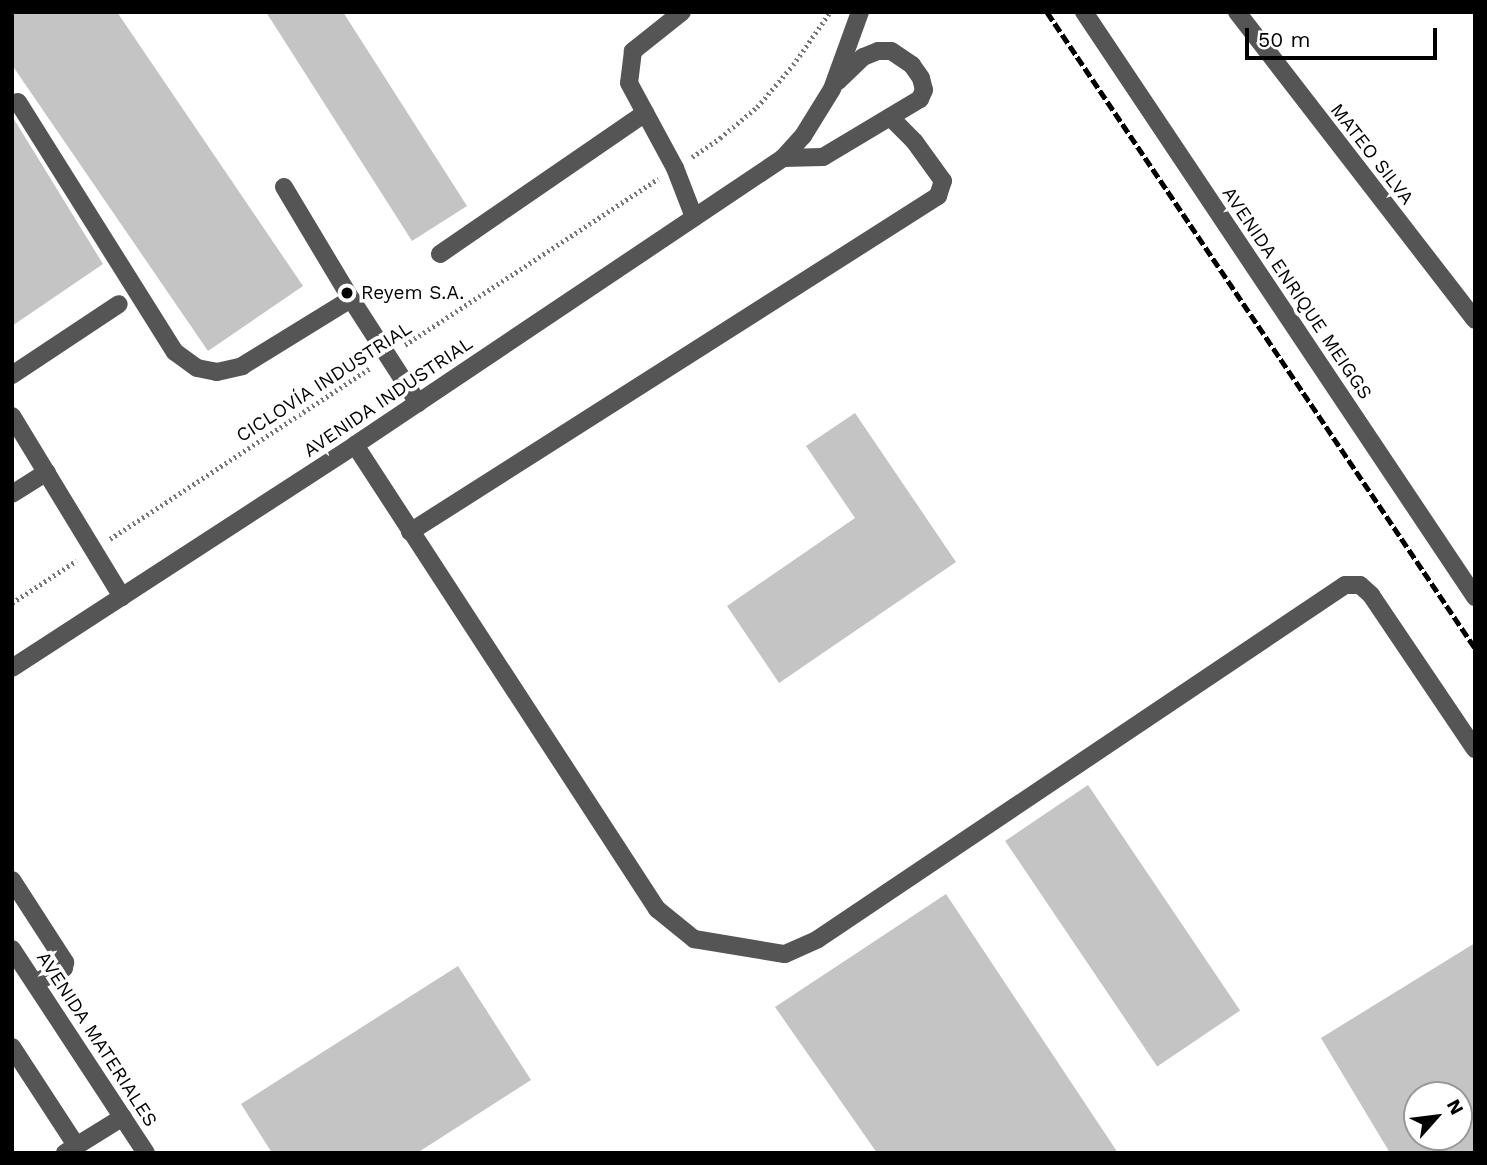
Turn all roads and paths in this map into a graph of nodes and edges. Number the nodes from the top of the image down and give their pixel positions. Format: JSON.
{"nodes":[{"id":1,"x":682,"y":12,"type":"edge"},
{"id":2,"x":830,"y":12,"type":"edge"},
{"id":3,"x":860,"y":12,"type":"edge"},
{"id":4,"x":1237,"y":12,"type":"edge"},
{"id":5,"x":1090,"y":14,"type":"edge"},
{"id":6,"x":832,"y":89,"type":"junction"},
{"id":7,"x":18,"y":102,"type":"dead end"},
{"id":8,"x":645,"y":113,"type":"junction"},
{"id":9,"x":890,"y":117,"type":"junction"},
{"id":10,"x":783,"y":158,"type":"junction"},
{"id":11,"x":675,"y":168,"type":"junction"},
{"id":12,"x":284,"y":187,"type":"dead end"},
{"id":13,"x":694,"y":217,"type":"junction"},
{"id":14,"x":440,"y":254,"type":"dead end"},
{"id":15,"x":351,"y":299,"type":"junction"},
{"id":16,"x":119,"y":304,"type":"dead end"},
{"id":17,"x":1475,"y":320,"type":"edge"},
{"id":18,"x":388,"y":357,"type":"junction"},
{"id":19,"x":12,"y":375,"type":"edge"},
{"id":20,"x":418,"y":402,"type":"junction"},
{"id":21,"x":12,"y":416,"type":"edge"},
{"id":22,"x":355,"y":445,"type":"junction"},
{"id":23,"x":47,"y":472,"type":"junction"},
{"id":24,"x":12,"y":494,"type":"edge"},
{"id":25,"x":410,"y":532,"type":"junction"},
{"id":26,"x":92,"y":551,"type":"junction"},
{"id":27,"x":122,"y":597,"type":"junction"},
{"id":28,"x":1475,"y":597,"type":"edge"},
{"id":29,"x":12,"y":603,"type":"edge"},
{"id":30,"x":12,"y":668,"type":"edge"},
{"id":31,"x":1475,"y":748,"type":"edge"},
{"id":32,"x":12,"y":880,"type":"edge"},
{"id":33,"x":12,"y":949,"type":"edge"},
{"id":34,"x":35,"y":983,"type":"junction"},
{"id":35,"x":12,"y":1047,"type":"edge"},
{"id":36,"x":123,"y":1117,"type":"junction"},
{"id":37,"x":71,"y":1149,"type":"edge"},
{"id":38,"x":146,"y":1153,"type":"edge"}],
"edges":[{"from":1,"to":8,"type":"street"},
{"from":2,"to":11,"type":"path","name":"CICLOVÍA INDUSTRIAL"},
{"from":3,"to":6,"type":"street"},
{"from":4,"to":17,"type":"street","name":"MATEO SILVA"},
{"from":5,"to":28,"type":"street","name":"AVENIDA ENRIQUE MEIGGS"},
{"from":6,"to":9,"type":"street"},
{"from":6,"to":10,"type":"street","name":"AVENIDA INDUSTRIAL"},
{"from":7,"to":15,"type":"street"},
{"from":8,"to":11,"type":"street"},
{"from":8,"to":14,"type":"street"},
{"from":9,"to":10,"type":"street"},
{"from":9,"to":25,"type":"street"},
{"from":10,"to":13,"type":"street","name":"AVENIDA INDUSTRIAL"},
{"from":11,"to":13,"type":"street"},
{"from":11,"to":18,"type":"path","name":"CICLOVÍA INDUSTRIAL"},
{"from":12,"to":15,"type":"street"},
{"from":13,"to":20,"type":"street","name":"AVENIDA INDUSTRIAL"},
{"from":15,"to":18,"type":"street"},
{"from":16,"to":19,"type":"street"},
{"from":18,"to":20,"type":"street"},
{"from":18,"to":26,"type":"path","name":"CICLOVÍA INDUSTRIAL"},
{"from":20,"to":22,"type":"street","name":"AVENIDA INDUSTRIAL"},
{"from":21,"to":23,"type":"street"},
{"from":22,"to":25,"type":"street"},
{"from":22,"to":27,"type":"street","name":"AVENIDA INDUSTRIAL"},
{"from":23,"to":24,"type":"street"},
{"from":23,"to":26,"type":"street"},
{"from":25,"to":31,"type":"street"},
{"from":26,"to":27,"type":"street"},
{"from":26,"to":29,"type":"path","name":"CICLOVÍA INDUSTRIAL"},
{"from":27,"to":30,"type":"street","name":"AVENIDA INDUSTRIAL"},
{"from":32,"to":34,"type":"street"},
{"from":33,"to":34,"type":"street","name":"AVENIDA MATERIALES"},
{"from":34,"to":36,"type":"street","name":"AVENIDA MATERIALES"},
{"from":35,"to":37,"type":"street"},
{"from":36,"to":37,"type":"street"},
{"from":36,"to":38,"type":"street","name":"AVENIDA MATERIALES"}]}
